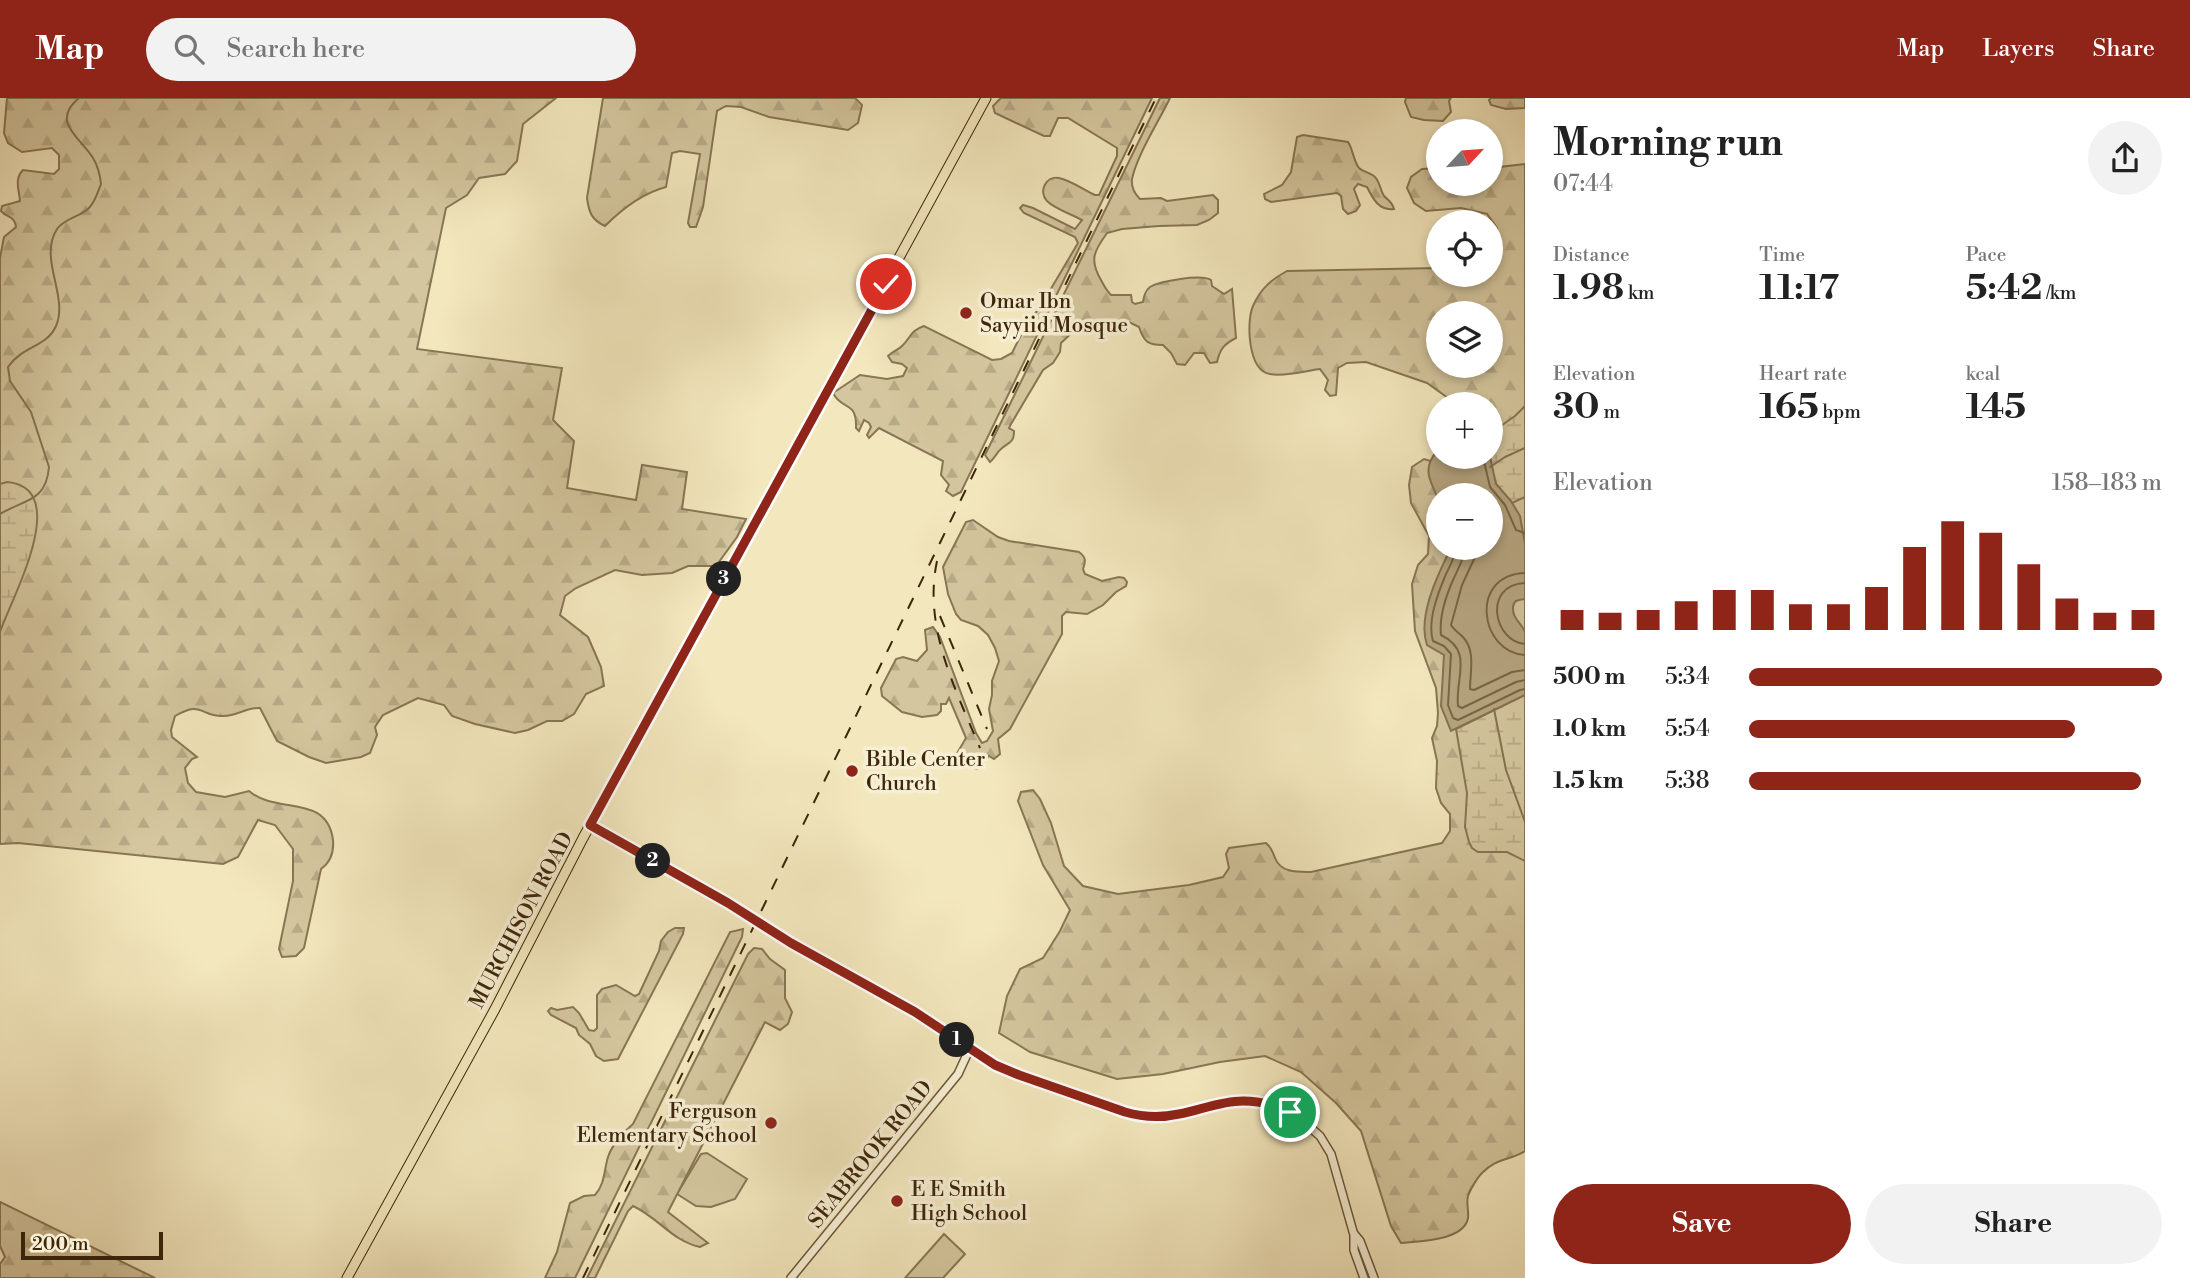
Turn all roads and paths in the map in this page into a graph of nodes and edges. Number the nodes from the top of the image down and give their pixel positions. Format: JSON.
{"nodes":[{"id":1,"x":986,"y":98,"type":"edge"},
{"id":2,"x":590,"y":825,"type":"junction"},
{"id":3,"x":970,"y":1048,"type":"junction"},
{"id":4,"x":1354,"y":1235,"type":"junction"},
{"id":5,"x":347,"y":1278,"type":"edge"},
{"id":6,"x":791,"y":1278,"type":"edge"},
{"id":7,"x":1364,"y":1278,"type":"edge"},
{"id":8,"x":1374,"y":1278,"type":"edge"}],
"edges":[{"from":1,"to":2,"type":"main road","name":"MURCHISON ROAD"},
{"from":2,"to":3,"type":"street"},
{"from":2,"to":5,"type":"main road","name":"MURCHISON ROAD"},
{"from":3,"to":4,"type":"street"},
{"from":3,"to":6,"type":"street","name":"SEABROOK ROAD"},
{"from":4,"to":7,"type":"street"},
{"from":4,"to":8,"type":"street"}]}
